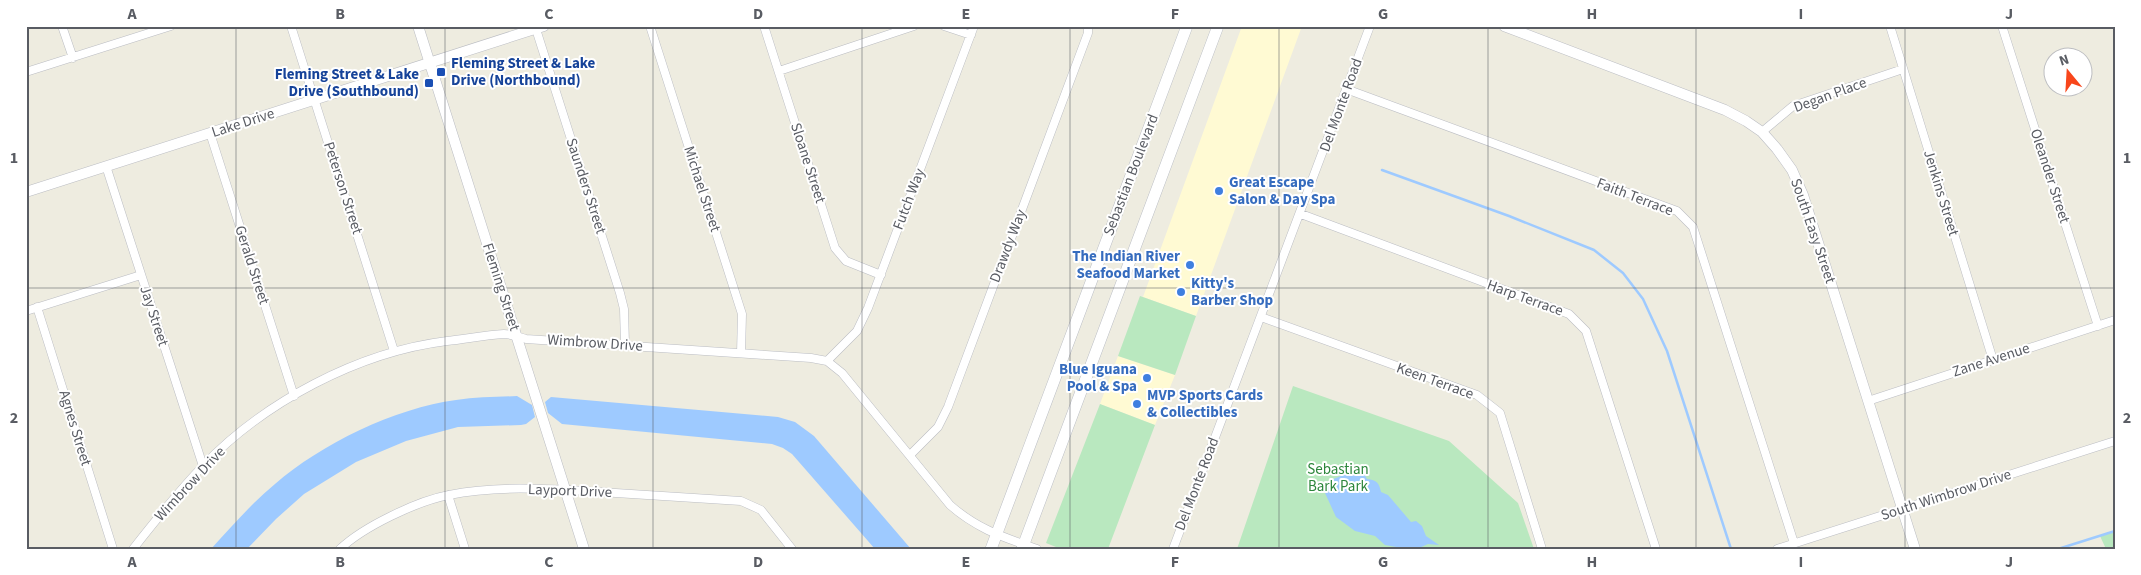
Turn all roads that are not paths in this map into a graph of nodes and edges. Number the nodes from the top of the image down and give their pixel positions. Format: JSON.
{"nodes":[{"id":1,"x":62,"y":26,"type":"edge"},
{"id":2,"x":171,"y":26,"type":"edge"},
{"id":3,"x":291,"y":26,"type":"edge"},
{"id":4,"x":418,"y":26,"type":"edge"},
{"id":5,"x":650,"y":26,"type":"edge"},
{"id":6,"x":764,"y":26,"type":"edge"},
{"id":7,"x":914,"y":26,"type":"edge"},
{"id":8,"x":944,"y":26,"type":"edge"},
{"id":9,"x":974,"y":26,"type":"edge"},
{"id":10,"x":1088,"y":26,"type":"edge"},
{"id":11,"x":1188,"y":26,"type":"edge"},
{"id":12,"x":1218,"y":26,"type":"edge"},
{"id":13,"x":1370,"y":26,"type":"edge"},
{"id":14,"x":1504,"y":26,"type":"edge"},
{"id":15,"x":1890,"y":26,"type":"edge"},
{"id":16,"x":2002,"y":26,"type":"edge"},
{"id":17,"x":539,"y":27,"type":"edge"},
{"id":18,"x":970,"y":35,"type":"junction"},
{"id":19,"x":72,"y":58,"type":"junction"},
{"id":20,"x":430,"y":63,"type":"junction"},
{"id":21,"x":1903,"y":69,"type":"junction"},
{"id":22,"x":779,"y":71,"type":"junction"},
{"id":23,"x":26,"y":72,"type":"edge"},
{"id":24,"x":1346,"y":89,"type":"junction"},
{"id":25,"x":314,"y":100,"type":"junction"},
{"id":26,"x":1762,"y":132,"type":"junction"},
{"id":27,"x":210,"y":133,"type":"junction"},
{"id":28,"x":106,"y":166,"type":"junction"},
{"id":29,"x":26,"y":192,"type":"edge"},
{"id":30,"x":1300,"y":214,"type":"junction"},
{"id":31,"x":881,"y":274,"type":"junction"},
{"id":32,"x":141,"y":275,"type":"junction"},
{"id":33,"x":37,"y":307,"type":"junction"},
{"id":34,"x":26,"y":311,"type":"edge"},
{"id":35,"x":1261,"y":317,"type":"junction"},
{"id":36,"x":2115,"y":320,"type":"edge"},
{"id":37,"x":2098,"y":326,"type":"junction"},
{"id":38,"x":517,"y":336,"type":"junction"},
{"id":39,"x":625,"y":345,"type":"junction"},
{"id":40,"x":394,"y":351,"type":"junction"},
{"id":41,"x":741,"y":353,"type":"junction"},
{"id":42,"x":1993,"y":360,"type":"junction"},
{"id":43,"x":827,"y":361,"type":"junction"},
{"id":44,"x":294,"y":396,"type":"junction"},
{"id":45,"x":1868,"y":401,"type":"junction"},
{"id":46,"x":2115,"y":441,"type":"edge"},
{"id":47,"x":910,"y":455,"type":"junction"},
{"id":48,"x":202,"y":466,"type":"junction"},
{"id":49,"x":565,"y":490,"type":"junction"},
{"id":50,"x":448,"y":495,"type":"junction"},
{"id":51,"x":1902,"y":508,"type":"junction"},
{"id":52,"x":996,"y":533,"type":"junction"},
{"id":53,"x":1794,"y":544,"type":"junction"},
{"id":54,"x":348,"y":545,"type":"edge"},
{"id":55,"x":1023,"y":546,"type":"edge"},
{"id":56,"x":113,"y":549,"type":"edge"},
{"id":57,"x":133,"y":549,"type":"edge"},
{"id":58,"x":340,"y":549,"type":"edge"},
{"id":59,"x":465,"y":549,"type":"edge"},
{"id":60,"x":584,"y":549,"type":"edge"},
{"id":61,"x":792,"y":549,"type":"edge"},
{"id":62,"x":990,"y":549,"type":"edge"},
{"id":63,"x":1037,"y":549,"type":"edge"},
{"id":64,"x":1173,"y":549,"type":"edge"},
{"id":65,"x":1542,"y":549,"type":"edge"},
{"id":66,"x":1656,"y":549,"type":"edge"},
{"id":67,"x":1777,"y":549,"type":"edge"},
{"id":68,"x":1915,"y":549,"type":"edge"}],
"edges":[{"from":1,"to":19,"type":"street"},
{"from":2,"to":19,"type":"street"},
{"from":3,"to":25,"type":"street","name":"Peterson Street"},
{"from":4,"to":20,"type":"street","name":"Fleming Street"},
{"from":5,"to":41,"type":"street","name":"Michael Street"},
{"from":6,"to":22,"type":"street","name":"Sloane Street"},
{"from":7,"to":22,"type":"street"},
{"from":8,"to":18,"type":"street"},
{"from":9,"to":18,"type":"street","name":"Futch Way"},
{"from":10,"to":47,"type":"street","name":"Drawdy Way"},
{"from":11,"to":52,"type":"main road","name":"Sebastian Boulevard"},
{"from":12,"to":55,"type":"main road","name":"Sebastian Boulevard"},
{"from":13,"to":24,"type":"street","name":"Del Monte Road"},
{"from":14,"to":26,"type":"street","name":"South Easy Street"},
{"from":15,"to":21,"type":"street","name":"Jenkins Street"},
{"from":16,"to":37,"type":"street","name":"Oleander Street"},
{"from":17,"to":20,"type":"street","name":"Lake Drive"},
{"from":17,"to":39,"type":"street","name":"Saunders Street"},
{"from":18,"to":31,"type":"street","name":"Futch Way"},
{"from":19,"to":23,"type":"street"},
{"from":20,"to":25,"type":"street","name":"Lake Drive"},
{"from":20,"to":38,"type":"street","name":"Fleming Street"},
{"from":21,"to":26,"type":"street","name":"Degan Place"},
{"from":21,"to":42,"type":"street","name":"Jenkins Street"},
{"from":22,"to":31,"type":"street","name":"Sloane Street"},
{"from":24,"to":30,"type":"street","name":"Del Monte Road"},
{"from":24,"to":53,"type":"street","name":"Faith Terrace"},
{"from":25,"to":27,"type":"street","name":"Lake Drive"},
{"from":25,"to":40,"type":"street","name":"Peterson Street"},
{"from":26,"to":45,"type":"street","name":"South Easy Street"},
{"from":27,"to":28,"type":"street","name":"Lake Drive"},
{"from":27,"to":44,"type":"street","name":"Gerald Street"},
{"from":28,"to":29,"type":"street","name":"Lake Drive"},
{"from":28,"to":32,"type":"street","name":"Jay Street"},
{"from":30,"to":35,"type":"street","name":"Del Monte Road"},
{"from":30,"to":66,"type":"street","name":"Harp Terrace"},
{"from":31,"to":43,"type":"street","name":"Futch Way"},
{"from":32,"to":33,"type":"street"},
{"from":32,"to":48,"type":"street","name":"Jay Street"},
{"from":33,"to":34,"type":"street"},
{"from":33,"to":56,"type":"street","name":"Agnes Street"},
{"from":35,"to":64,"type":"street","name":"Del Monte Road"},
{"from":35,"to":65,"type":"street","name":"Keen Terrace"},
{"from":36,"to":37,"type":"street","name":"Zane Avenue"},
{"from":37,"to":42,"type":"street","name":"Zane Avenue"},
{"from":38,"to":39,"type":"street","name":"Wimbrow Drive"},
{"from":38,"to":40,"type":"street","name":"Wimbrow Drive"},
{"from":38,"to":49,"type":"street","name":"Fleming Street"},
{"from":39,"to":41,"type":"street","name":"Wimbrow Drive"},
{"from":40,"to":44,"type":"street","name":"Wimbrow Drive"},
{"from":41,"to":43,"type":"street","name":"Wimbrow Drive"},
{"from":42,"to":45,"type":"street","name":"Zane Avenue"},
{"from":43,"to":47,"type":"street"},
{"from":44,"to":48,"type":"street","name":"Wimbrow Drive"},
{"from":45,"to":51,"type":"street","name":"South Easy Street"},
{"from":46,"to":51,"type":"street","name":"South Wimbrow Drive"},
{"from":47,"to":52,"type":"street"},
{"from":48,"to":57,"type":"street","name":"Wimbrow Drive"},
{"from":49,"to":50,"type":"street","name":"Layport Drive"},
{"from":49,"to":60,"type":"street","name":"Fleming Street"},
{"from":49,"to":61,"type":"street","name":"Layport Drive"},
{"from":50,"to":54,"type":"street","name":"Layport Drive"},
{"from":50,"to":59,"type":"street"},
{"from":51,"to":53,"type":"street","name":"South Wimbrow Drive"},
{"from":51,"to":68,"type":"street","name":"South Easy Street"},
{"from":52,"to":55,"type":"street"},
{"from":52,"to":62,"type":"main road","name":"Sebastian Boulevard"},
{"from":53,"to":67,"type":"street","name":"South Wimbrow Drive"},
{"from":54,"to":58,"type":"street","name":"Layport Drive"},
{"from":55,"to":63,"type":"street"}]}
